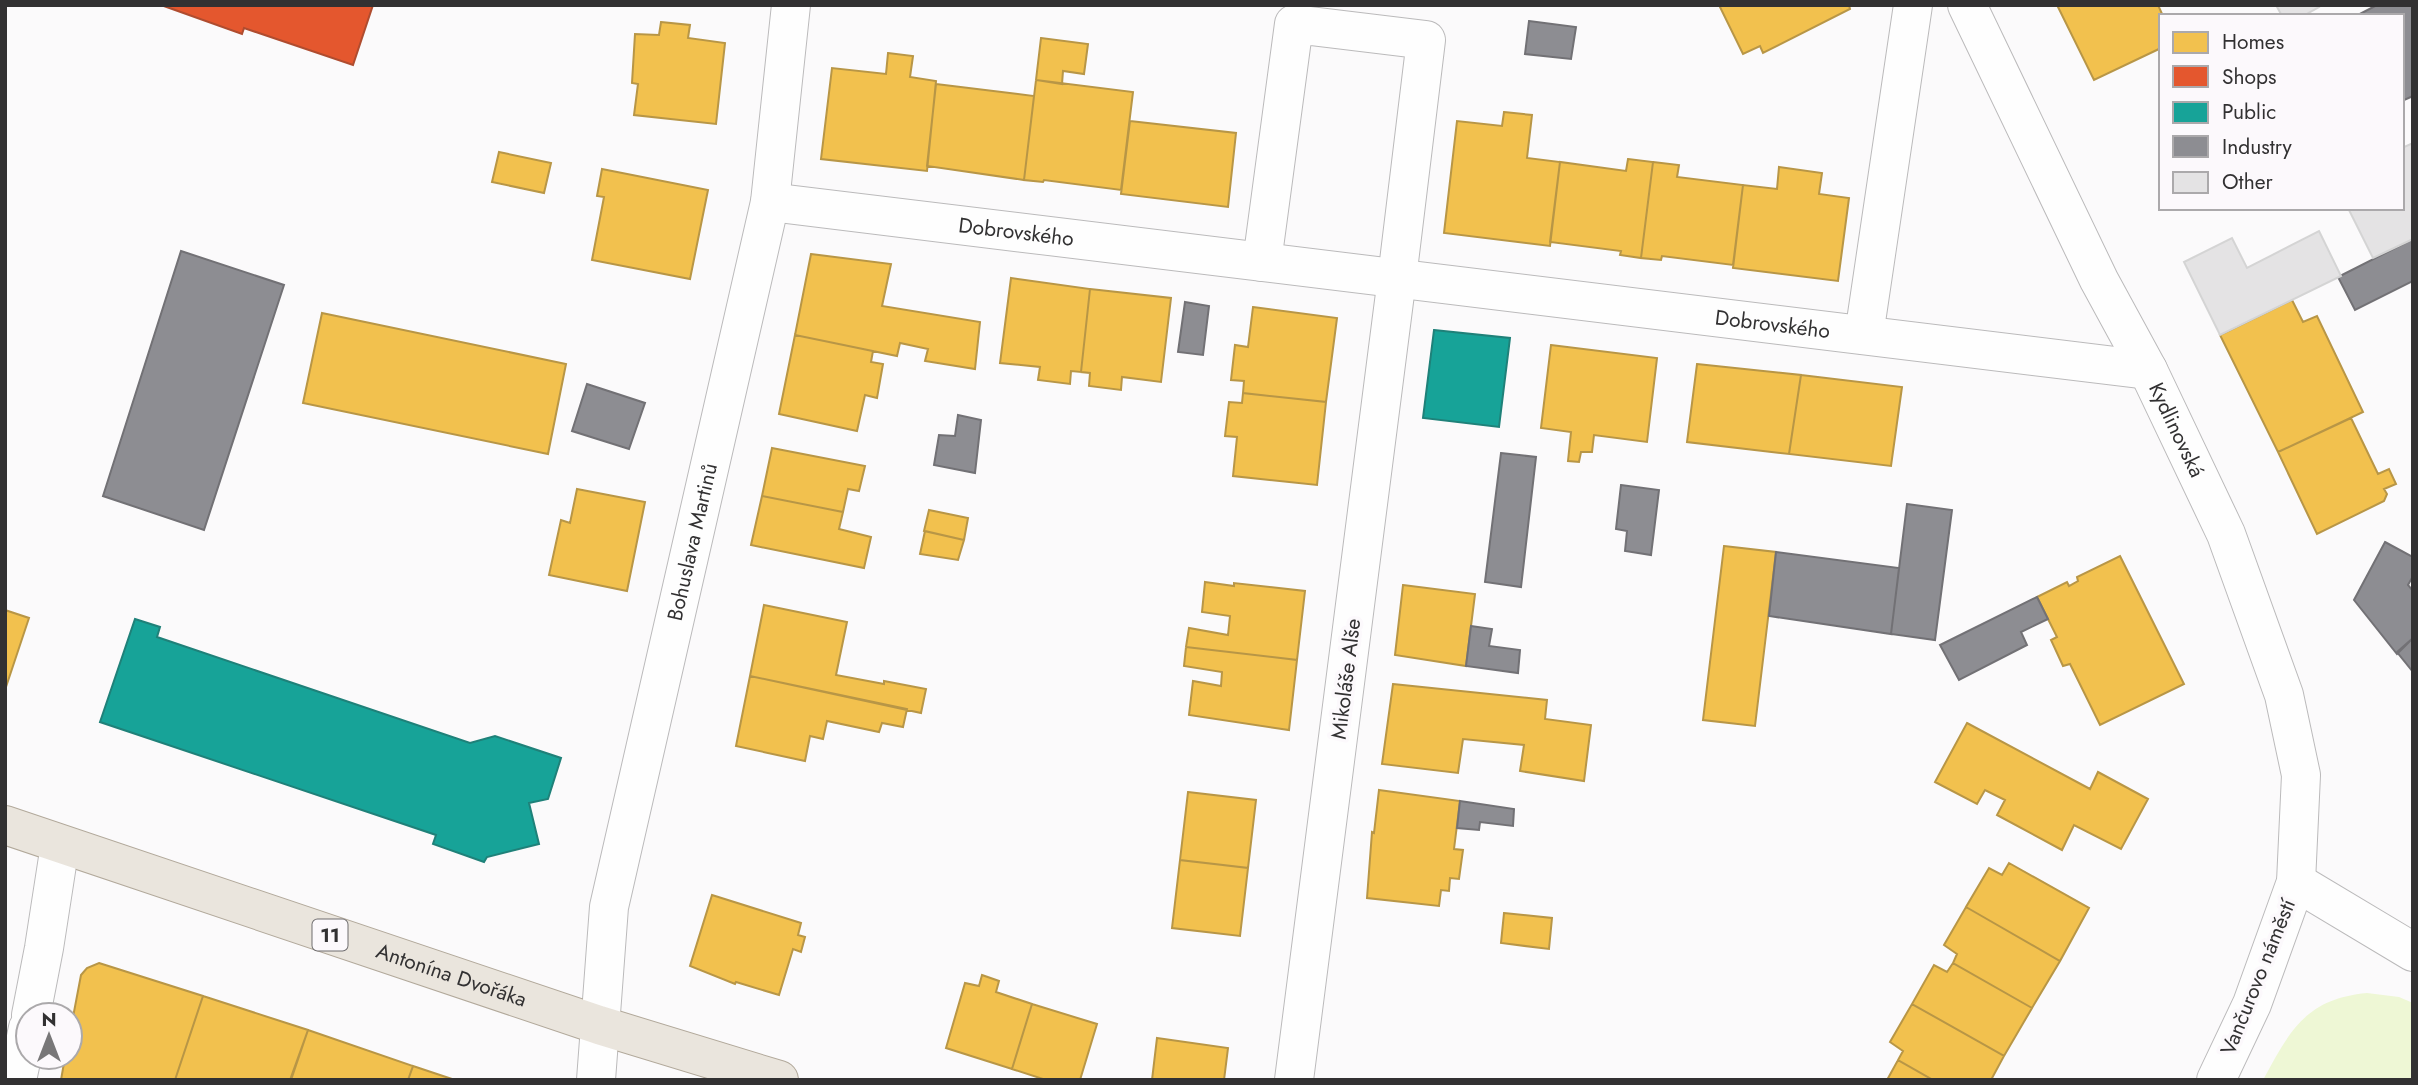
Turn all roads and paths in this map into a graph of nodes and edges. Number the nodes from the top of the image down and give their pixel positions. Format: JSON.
{"nodes":[{"id":1,"x":791,"y":5,"type":"edge"},
{"id":2,"x":1913,"y":5,"type":"edge"},
{"id":3,"x":1967,"y":5,"type":"edge"},
{"id":4,"x":770,"y":202,"type":"junction"},
{"id":5,"x":1262,"y":262,"type":"junction"},
{"id":6,"x":1397,"y":278,"type":"junction"},
{"id":7,"x":1864,"y":335,"type":"junction"},
{"id":8,"x":2148,"y":370,"type":"junction"},
{"id":9,"x":5,"y":825,"type":"edge"},
{"id":10,"x":60,"y":845,"type":"junction"},
{"id":11,"x":2296,"y":882,"type":"junction"},
{"id":12,"x":2413,"y":952,"type":"edge"},
{"id":13,"x":34,"y":1001,"type":"edge"},
{"id":14,"x":599,"y":1025,"type":"junction"},
{"id":15,"x":596,"y":1080,"type":"edge"},
{"id":16,"x":779,"y":1080,"type":"edge"},
{"id":17,"x":1294,"y":1080,"type":"edge"},
{"id":18,"x":2216,"y":1080,"type":"edge"}],
"edges":[{"from":1,"to":4,"type":"street","name":"Bohuslava Martinů"},
{"from":2,"to":7,"type":"street"},
{"from":3,"to":8,"type":"street","name":"Kydlinovská"},
{"from":4,"to":5,"type":"street","name":"Dobrovského"},
{"from":4,"to":14,"type":"street","name":"Bohuslava Martinů"},
{"from":5,"to":6,"type":"street","name":"Dobrovského"},
{"from":5,"to":6,"type":"street"},
{"from":6,"to":7,"type":"street","name":"Dobrovského"},
{"from":6,"to":17,"type":"street","name":"Mikoláše Alše"},
{"from":7,"to":8,"type":"street","name":"Dobrovského"},
{"from":8,"to":11,"type":"street","name":"Kydlinovská"},
{"from":9,"to":10,"type":"main road","name":"Antonína Dvořáka","number":"11"},
{"from":10,"to":13,"type":"street"},
{"from":10,"to":14,"type":"main road","name":"Antonína Dvořáka","number":"11"},
{"from":11,"to":12,"type":"street","name":"Vančurovo náměstí"},
{"from":11,"to":18,"type":"street","name":"Vančurovo náměstí"},
{"from":14,"to":15,"type":"street","name":"Bohuslava Martinů"},
{"from":14,"to":16,"type":"main road","name":"Antonína Dvořáka","number":"11"}]}
